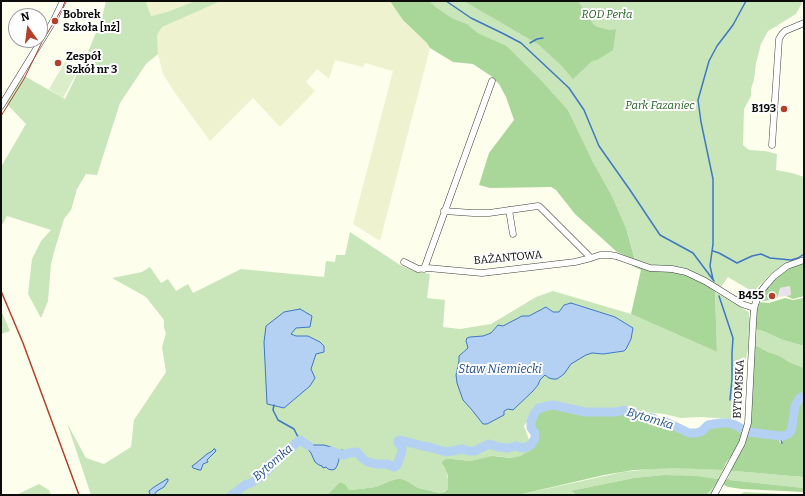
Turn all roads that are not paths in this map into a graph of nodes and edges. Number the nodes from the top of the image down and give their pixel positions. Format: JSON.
{"nodes":[{"id":1,"x":63,"y":1,"type":"edge"},
{"id":2,"x":804,"y":23,"type":"edge"},
{"id":3,"x":492,"y":81,"type":"dead end"},
{"id":4,"x":1,"y":106,"type":"edge"},
{"id":5,"x":772,"y":145,"type":"dead end"},
{"id":6,"x":509,"y":210,"type":"junction"},
{"id":7,"x":444,"y":211,"type":"junction"},
{"id":8,"x":513,"y":234,"type":"dead end"},
{"id":9,"x":591,"y":258,"type":"junction"},
{"id":10,"x":804,"y":260,"type":"edge"},
{"id":11,"x":404,"y":262,"type":"dead end"},
{"id":12,"x":424,"y":269,"type":"junction"},
{"id":13,"x":754,"y":308,"type":"junction"},
{"id":14,"x":714,"y":495,"type":"edge"}],
"edges":[{"from":1,"to":4,"type":"street"},
{"from":2,"to":5,"type":"street"},
{"from":3,"to":7,"type":"street"},
{"from":6,"to":7,"type":"street"},
{"from":6,"to":8,"type":"street"},
{"from":6,"to":9,"type":"street"},
{"from":7,"to":12,"type":"street"},
{"from":9,"to":12,"type":"street","name":"BAŻANTOWA"},
{"from":9,"to":13,"type":"street","name":"BAŻANTOWA"},
{"from":10,"to":13,"type":"street"},
{"from":11,"to":12,"type":"street","name":"BAŻANTOWA"},
{"from":13,"to":14,"type":"street","name":"BYTOMSKA"}]}
